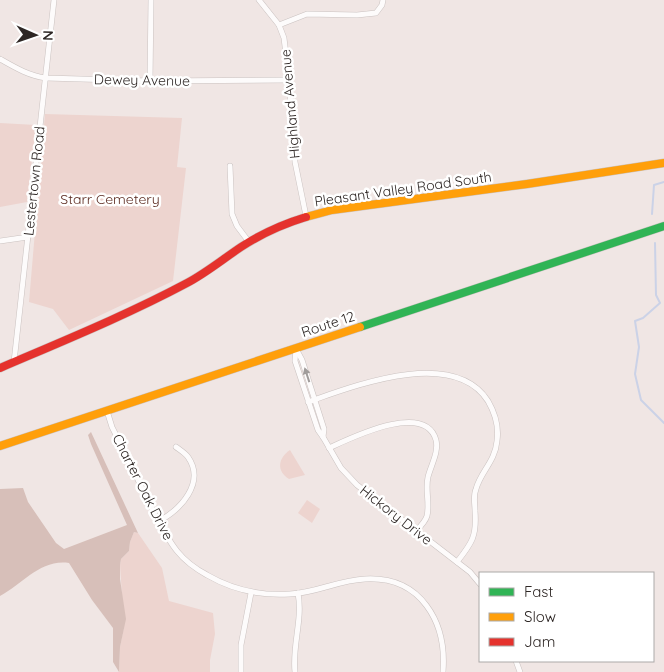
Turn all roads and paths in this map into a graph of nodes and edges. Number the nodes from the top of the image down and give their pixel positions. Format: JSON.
{"nodes":[{"id":1,"x":49,"y":0,"type":"edge"},
{"id":2,"x":54,"y":0,"type":"edge"},
{"id":3,"x":152,"y":0,"type":"edge"},
{"id":4,"x":259,"y":0,"type":"edge"},
{"id":5,"x":384,"y":0,"type":"edge"},
{"id":6,"x":279,"y":25,"type":"junction"},
{"id":7,"x":0,"y":59,"type":"edge"},
{"id":8,"x":46,"y":78,"type":"junction"},
{"id":9,"x":289,"y":80,"type":"junction"},
{"id":10,"x":150,"y":81,"type":"junction"},
{"id":11,"x":664,"y":163,"type":"edge"},
{"id":12,"x":230,"y":166,"type":"dead end"},
{"id":13,"x":306,"y":216,"type":"junction"},
{"id":14,"x":664,"y":226,"type":"edge"},
{"id":15,"x":28,"y":236,"type":"junction"},
{"id":16,"x":0,"y":241,"type":"edge"},
{"id":17,"x":249,"y":242,"type":"junction"},
{"id":18,"x":296,"y":348,"type":"junction"},
{"id":19,"x":14,"y":362,"type":"junction"},
{"id":20,"x":0,"y":368,"type":"edge"},
{"id":21,"x":314,"y":399,"type":"junction"},
{"id":22,"x":308,"y":402,"type":"junction"},
{"id":23,"x":107,"y":410,"type":"junction"},
{"id":24,"x":323,"y":437,"type":"junction"},
{"id":25,"x":0,"y":446,"type":"edge"},
{"id":26,"x":176,"y":447,"type":"dead end"},
{"id":27,"x":329,"y":448,"type":"junction"},
{"id":28,"x":159,"y":521,"type":"junction"},
{"id":29,"x":416,"y":531,"type":"junction"},
{"id":30,"x":457,"y":562,"type":"junction"},
{"id":31,"x":479,"y":583,"type":"edge"},
{"id":32,"x":251,"y":593,"type":"junction"},
{"id":33,"x":298,"y":593,"type":"junction"},
{"id":34,"x":241,"y":672,"type":"edge"},
{"id":35,"x":295,"y":672,"type":"edge"},
{"id":36,"x":443,"y":672,"type":"edge"}],
"edges":[{"from":1,"to":2,"type":"street"},
{"from":2,"to":8,"type":"street","name":"Lestertown Road"},
{"from":3,"to":10,"type":"street"},
{"from":4,"to":6,"type":"street","name":"Highland Avenue"},
{"from":5,"to":6,"type":"street"},
{"from":6,"to":9,"type":"street","name":"Highland Avenue"},
{"from":7,"to":8,"type":"street","name":"Dewey Avenue"},
{"from":8,"to":10,"type":"street","name":"Dewey Avenue"},
{"from":8,"to":15,"type":"street","name":"Lestertown Road"},
{"from":9,"to":10,"type":"street","name":"Dewey Avenue"},
{"from":9,"to":13,"type":"street","name":"Highland Avenue"},
{"from":11,"to":13,"type":"main road","name":"Pleasant Valley Road South"},
{"from":12,"to":17,"type":"street"},
{"from":13,"to":17,"type":"main road","name":"Pleasant Valley Road South"},
{"from":14,"to":18,"type":"main road","name":"Route 12"},
{"from":15,"to":16,"type":"street"},
{"from":15,"to":19,"type":"street","name":"Lestertown Road"},
{"from":17,"to":19,"type":"main road","name":"Pleasant Valley Road South"},
{"from":21,"to":18,"type":"street","name":"Hickory Drive","one_way":true},
{"from":18,"to":22,"type":"street","name":"Hickory Drive"},
{"from":18,"to":23,"type":"main road","name":"Route 12"},
{"from":19,"to":20,"type":"main road","name":"Pleasant Valley Road South"},
{"from":21,"to":22,"type":"street"},
{"from":21,"to":24,"type":"street","name":"Hickory Drive"},
{"from":21,"to":30,"type":"street"},
{"from":22,"to":24,"type":"street","name":"Hickory Drive"},
{"from":23,"to":25,"type":"main road","name":"Route 12"},
{"from":23,"to":28,"type":"street","name":"Charter Oak Drive"},
{"from":24,"to":27,"type":"street","name":"Hickory Drive"},
{"from":26,"to":28,"type":"street"},
{"from":27,"to":29,"type":"street","name":"Hickory Drive"},
{"from":27,"to":29,"type":"street"},
{"from":28,"to":32,"type":"street","name":"Charter Oak Drive"},
{"from":29,"to":30,"type":"street","name":"Hickory Drive"},
{"from":30,"to":31,"type":"street","name":"Hickory Drive"},
{"from":32,"to":33,"type":"street","name":"Charter Oak Drive"},
{"from":32,"to":34,"type":"street"},
{"from":33,"to":35,"type":"street"},
{"from":33,"to":36,"type":"street","name":"Charter Oak Drive"}]}
